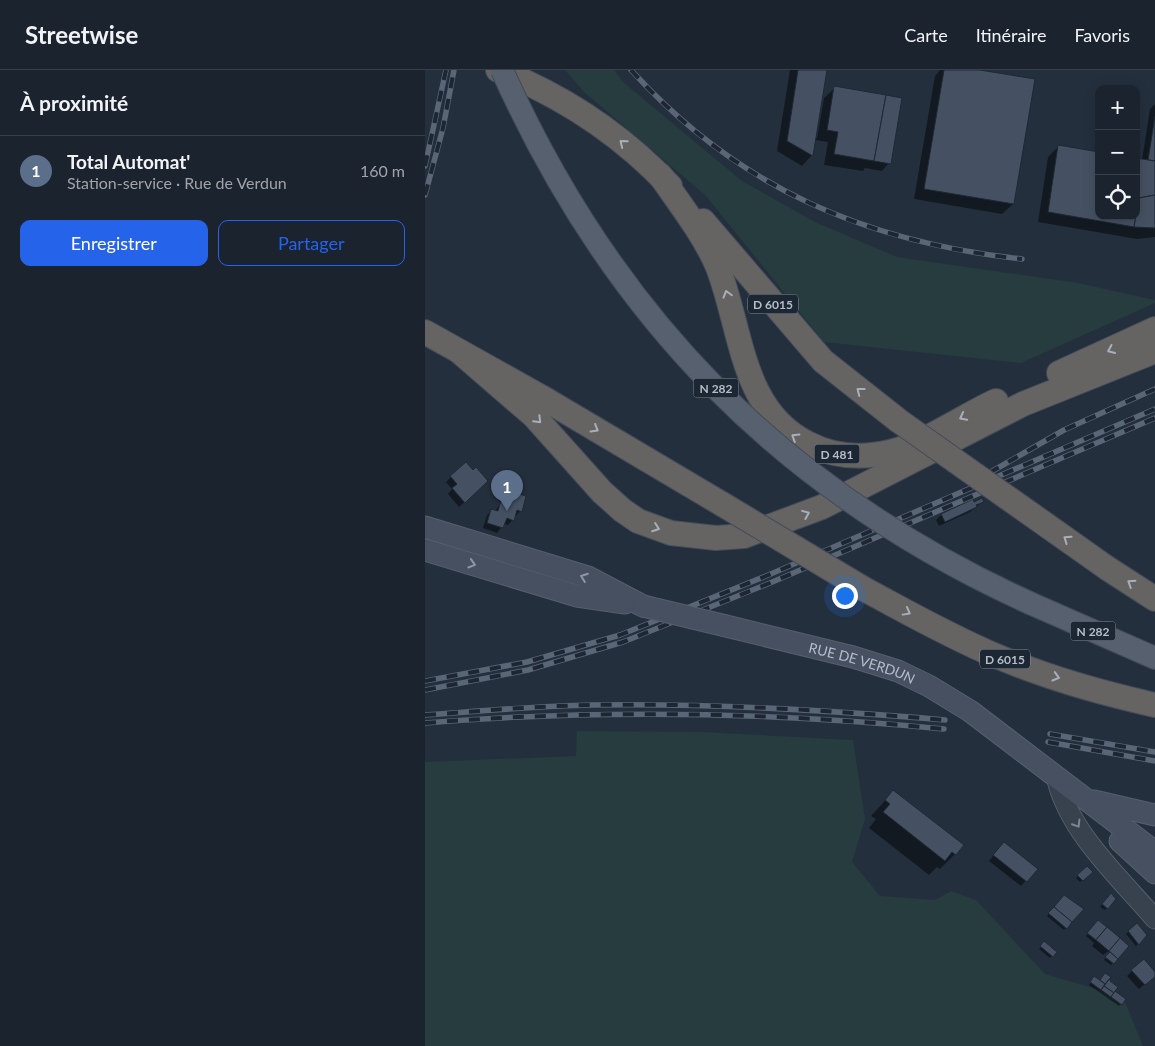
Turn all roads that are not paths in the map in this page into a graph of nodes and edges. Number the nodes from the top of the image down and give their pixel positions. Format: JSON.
{"nodes":[{"id":1,"x":498,"y":70,"type":"edge"},
{"id":2,"x":502,"y":70,"type":"edge"},
{"id":3,"x":660,"y":175,"type":"junction"},
{"id":4,"x":1155,"y":330,"type":"edge"},
{"id":5,"x":425,"y":332,"type":"edge"},
{"id":6,"x":1155,"y":351,"type":"edge"},
{"id":7,"x":461,"y":354,"type":"junction"},
{"id":8,"x":425,"y":527,"type":"edge"},
{"id":9,"x":425,"y":550,"type":"edge"},
{"id":10,"x":1155,"y":599,"type":"edge"},
{"id":11,"x":1032,"y":604,"type":"junction"},
{"id":12,"x":643,"y":606,"type":"junction"},
{"id":13,"x":1155,"y":643,"type":"edge"},
{"id":14,"x":1155,"y":658,"type":"edge"},
{"id":15,"x":1155,"y":705,"type":"edge"},
{"id":16,"x":1055,"y":778,"type":"junction"},
{"id":17,"x":1089,"y":800,"type":"junction"},
{"id":18,"x":1155,"y":815,"type":"edge"},
{"id":19,"x":1155,"y":852,"type":"edge"},
{"id":20,"x":1155,"y":873,"type":"edge"},
{"id":21,"x":1155,"y":919,"type":"edge"}],
"edges":[{"from":3,"to":1,"type":"highway","number":"D 6015","one_way":true},
{"from":2,"to":11,"type":"main road","number":"N 282","bridge":true},
{"from":4,"to":3,"type":"highway","number":"D 481","one_way":true},
{"from":10,"to":3,"type":"highway","number":"D 6015","one_way":true,"bridge":true},
{"from":5,"to":7,"type":"highway","number":"D 6015"},
{"from":7,"to":6,"type":"highway","one_way":true},
{"from":7,"to":15,"type":"highway","number":"D 6015","one_way":true,"bridge":true},
{"from":12,"to":8,"type":"main road","name":"RUE DE VERDUN","one_way":true},
{"from":9,"to":12,"type":"main road","name":"RUE DE VERDUN","one_way":true},
{"from":11,"to":13,"type":"main road","number":"N 282"},
{"from":11,"to":14,"type":"main road","number":"N 282"},
{"from":12,"to":16,"type":"main road","name":"RUE DE VERDUN","bridge":true},
{"from":16,"to":17,"type":"main road","name":"RUE DE VERDUN"},
{"from":16,"to":20,"type":"main road","name":"RUE DE VERDUN"},
{"from":16,"to":21,"type":"street","one_way":true},
{"from":17,"to":18,"type":"main road"},
{"from":17,"to":19,"type":"main road","name":"RUE DE VERDUN"}]}
